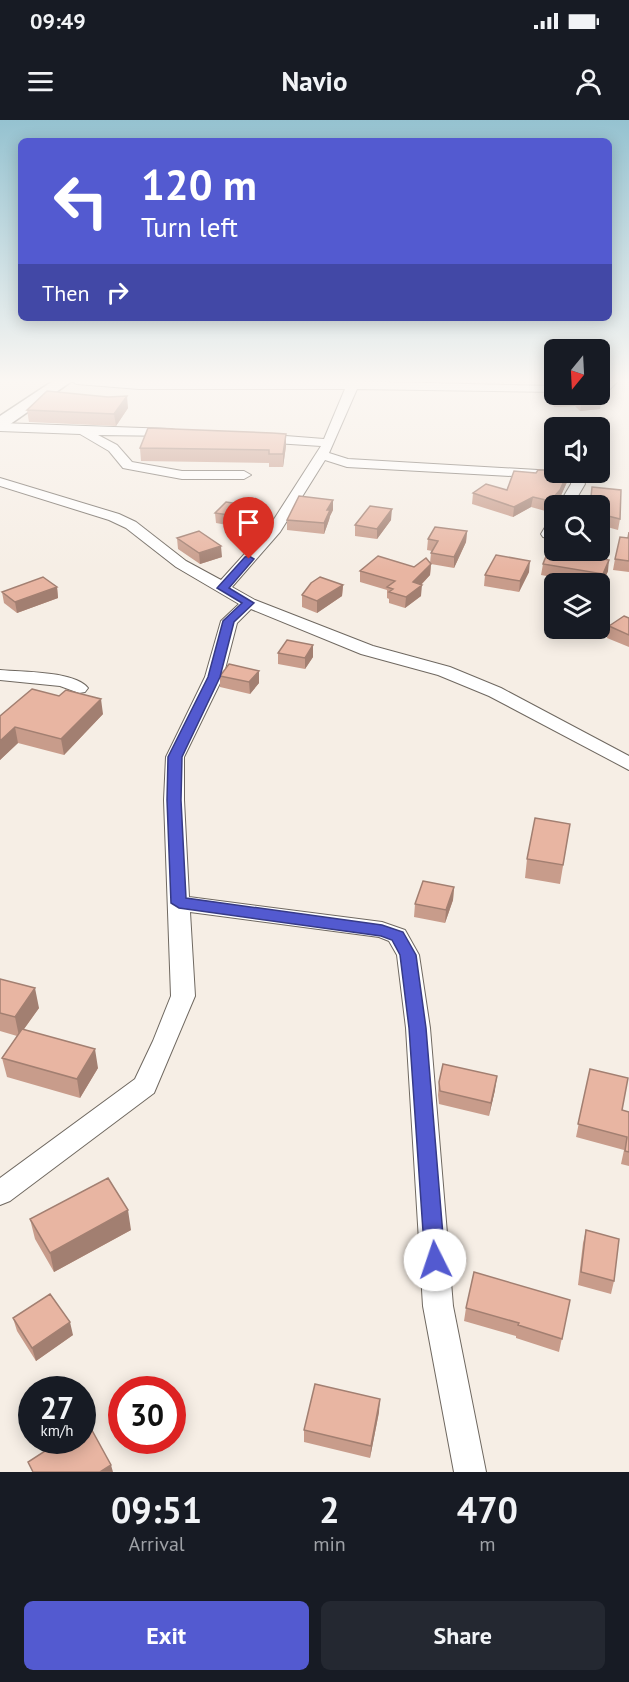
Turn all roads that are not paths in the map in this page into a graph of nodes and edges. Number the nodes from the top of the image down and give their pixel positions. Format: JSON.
{"nodes":[{"id":1,"x":106,"y":444,"type":"edge"},
{"id":2,"x":327,"y":444,"type":"edge"},
{"id":3,"x":320,"y":454,"type":"junction"},
{"id":4,"x":244,"y":475,"type":"dead end"},
{"id":5,"x":0,"y":482,"type":"edge"},
{"id":6,"x":572,"y":495,"type":"edge"},
{"id":7,"x":222,"y":588,"type":"junction"},
{"id":8,"x":249,"y":603,"type":"junction"},
{"id":9,"x":4,"y":680,"type":"edge"},
{"id":10,"x":80,"y":688,"type":"dead end"},
{"id":11,"x":629,"y":764,"type":"edge"},
{"id":12,"x":179,"y":903,"type":"junction"},
{"id":13,"x":0,"y":1193,"type":"edge"},
{"id":14,"x":470,"y":1472,"type":"edge"}],
"edges":[{"from":1,"to":4,"type":"street"},
{"from":2,"to":3,"type":"street"},
{"from":3,"to":6,"type":"street"},
{"from":3,"to":7,"type":"street"},
{"from":5,"to":7,"type":"street"},
{"from":7,"to":8,"type":"street"},
{"from":8,"to":11,"type":"street"},
{"from":8,"to":12,"type":"street"},
{"from":9,"to":10,"type":"street"},
{"from":12,"to":13,"type":"street"},
{"from":12,"to":14,"type":"street"}]}
